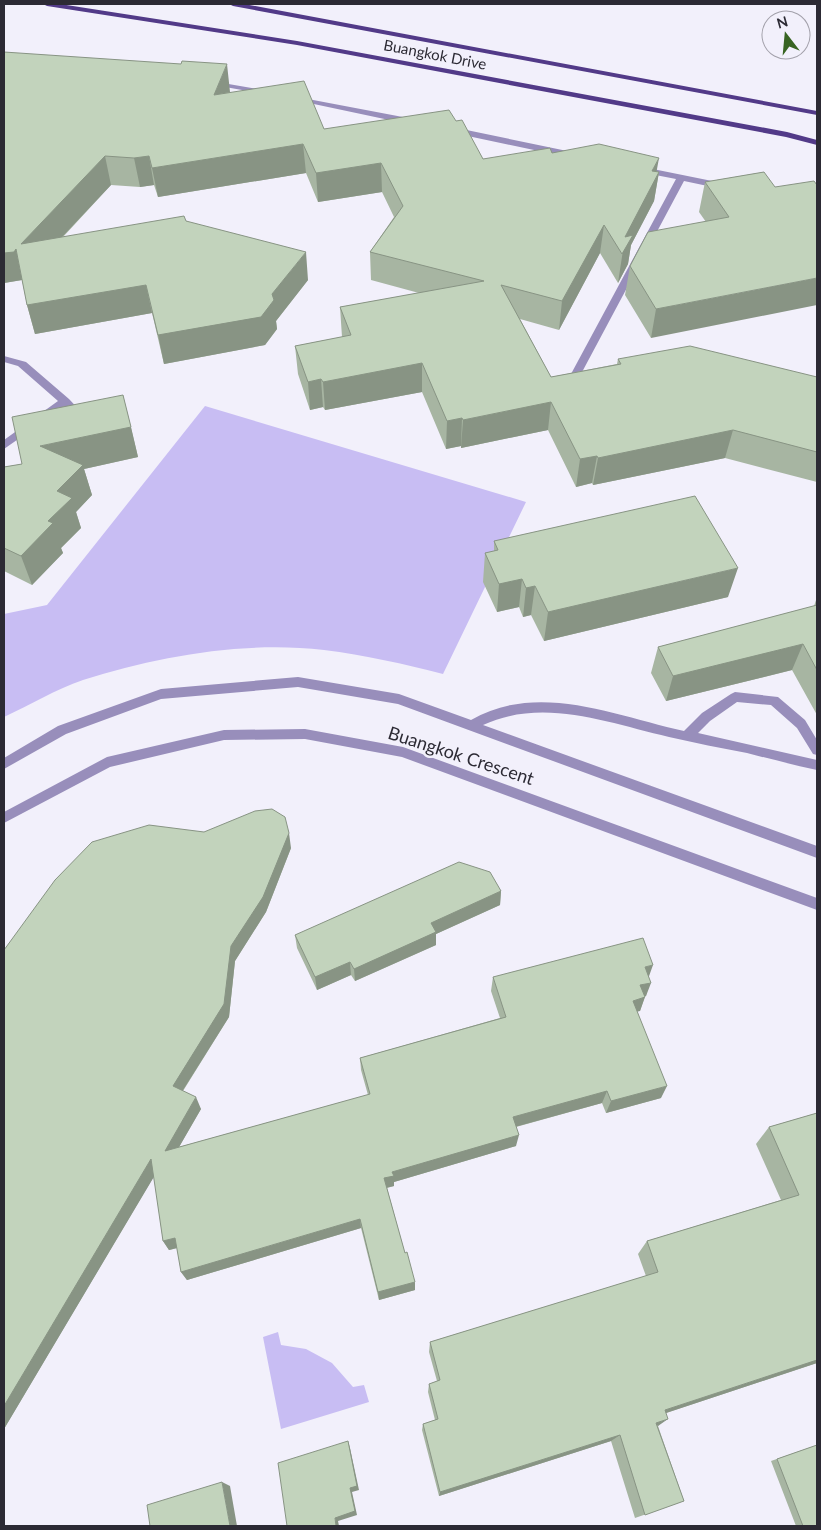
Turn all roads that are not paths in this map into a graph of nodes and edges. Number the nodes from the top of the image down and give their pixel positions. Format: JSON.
{"nodes":[{"id":1,"x":47,"y":4,"type":"edge"},
{"id":2,"x":233,"y":4,"type":"edge"},
{"id":3,"x":202,"y":81,"type":"edge"},
{"id":4,"x":270,"y":94,"type":"edge"},
{"id":5,"x":289,"y":97,"type":"edge"},
{"id":6,"x":817,"y":113,"type":"edge"},
{"id":7,"x":420,"y":124,"type":"edge"},
{"id":8,"x":439,"y":128,"type":"edge"},
{"id":9,"x":817,"y":143,"type":"edge"},
{"id":10,"x":584,"y":158,"type":"edge"},
{"id":11,"x":632,"y":168,"type":"edge"},
{"id":12,"x":681,"y":178,"type":"junction"},
{"id":13,"x":730,"y":188,"type":"edge"},
{"id":14,"x":4,"y":359,"type":"edge"},
{"id":15,"x":576,"y":374,"type":"edge"},
{"id":16,"x":66,"y":401,"type":"junction"},
{"id":17,"x":86,"y":426,"type":"edge"},
{"id":18,"x":4,"y":445,"type":"edge"},
{"id":19,"x":471,"y":726,"type":"junction"},
{"id":20,"x":687,"y":736,"type":"junction"},
{"id":21,"x":817,"y":750,"type":"edge"},
{"id":22,"x":4,"y":764,"type":"edge"},
{"id":23,"x":817,"y":764,"type":"edge"},
{"id":24,"x":4,"y":818,"type":"edge"},
{"id":25,"x":817,"y":852,"type":"edge"},
{"id":26,"x":817,"y":904,"type":"edge"}],
"edges":[{"from":1,"to":9,"type":"main road","name":"Buangkok Drive"},
{"from":2,"to":6,"type":"main road","name":"Buangkok Drive"},
{"from":3,"to":4,"type":"street"},
{"from":5,"to":7,"type":"street"},
{"from":8,"to":10,"type":"street"},
{"from":11,"to":12,"type":"street"},
{"from":12,"to":13,"type":"street"},
{"from":12,"to":15,"type":"street"},
{"from":14,"to":16,"type":"street"},
{"from":16,"to":17,"type":"street"},
{"from":16,"to":18,"type":"street"},
{"from":19,"to":20,"type":"street"},
{"from":19,"to":22,"type":"street","name":"Buangkok Crescent"},
{"from":19,"to":25,"type":"street","name":"Buangkok Crescent"},
{"from":20,"to":21,"type":"street"},
{"from":20,"to":23,"type":"street"},
{"from":24,"to":26,"type":"street","name":"Buangkok Crescent"}]}
